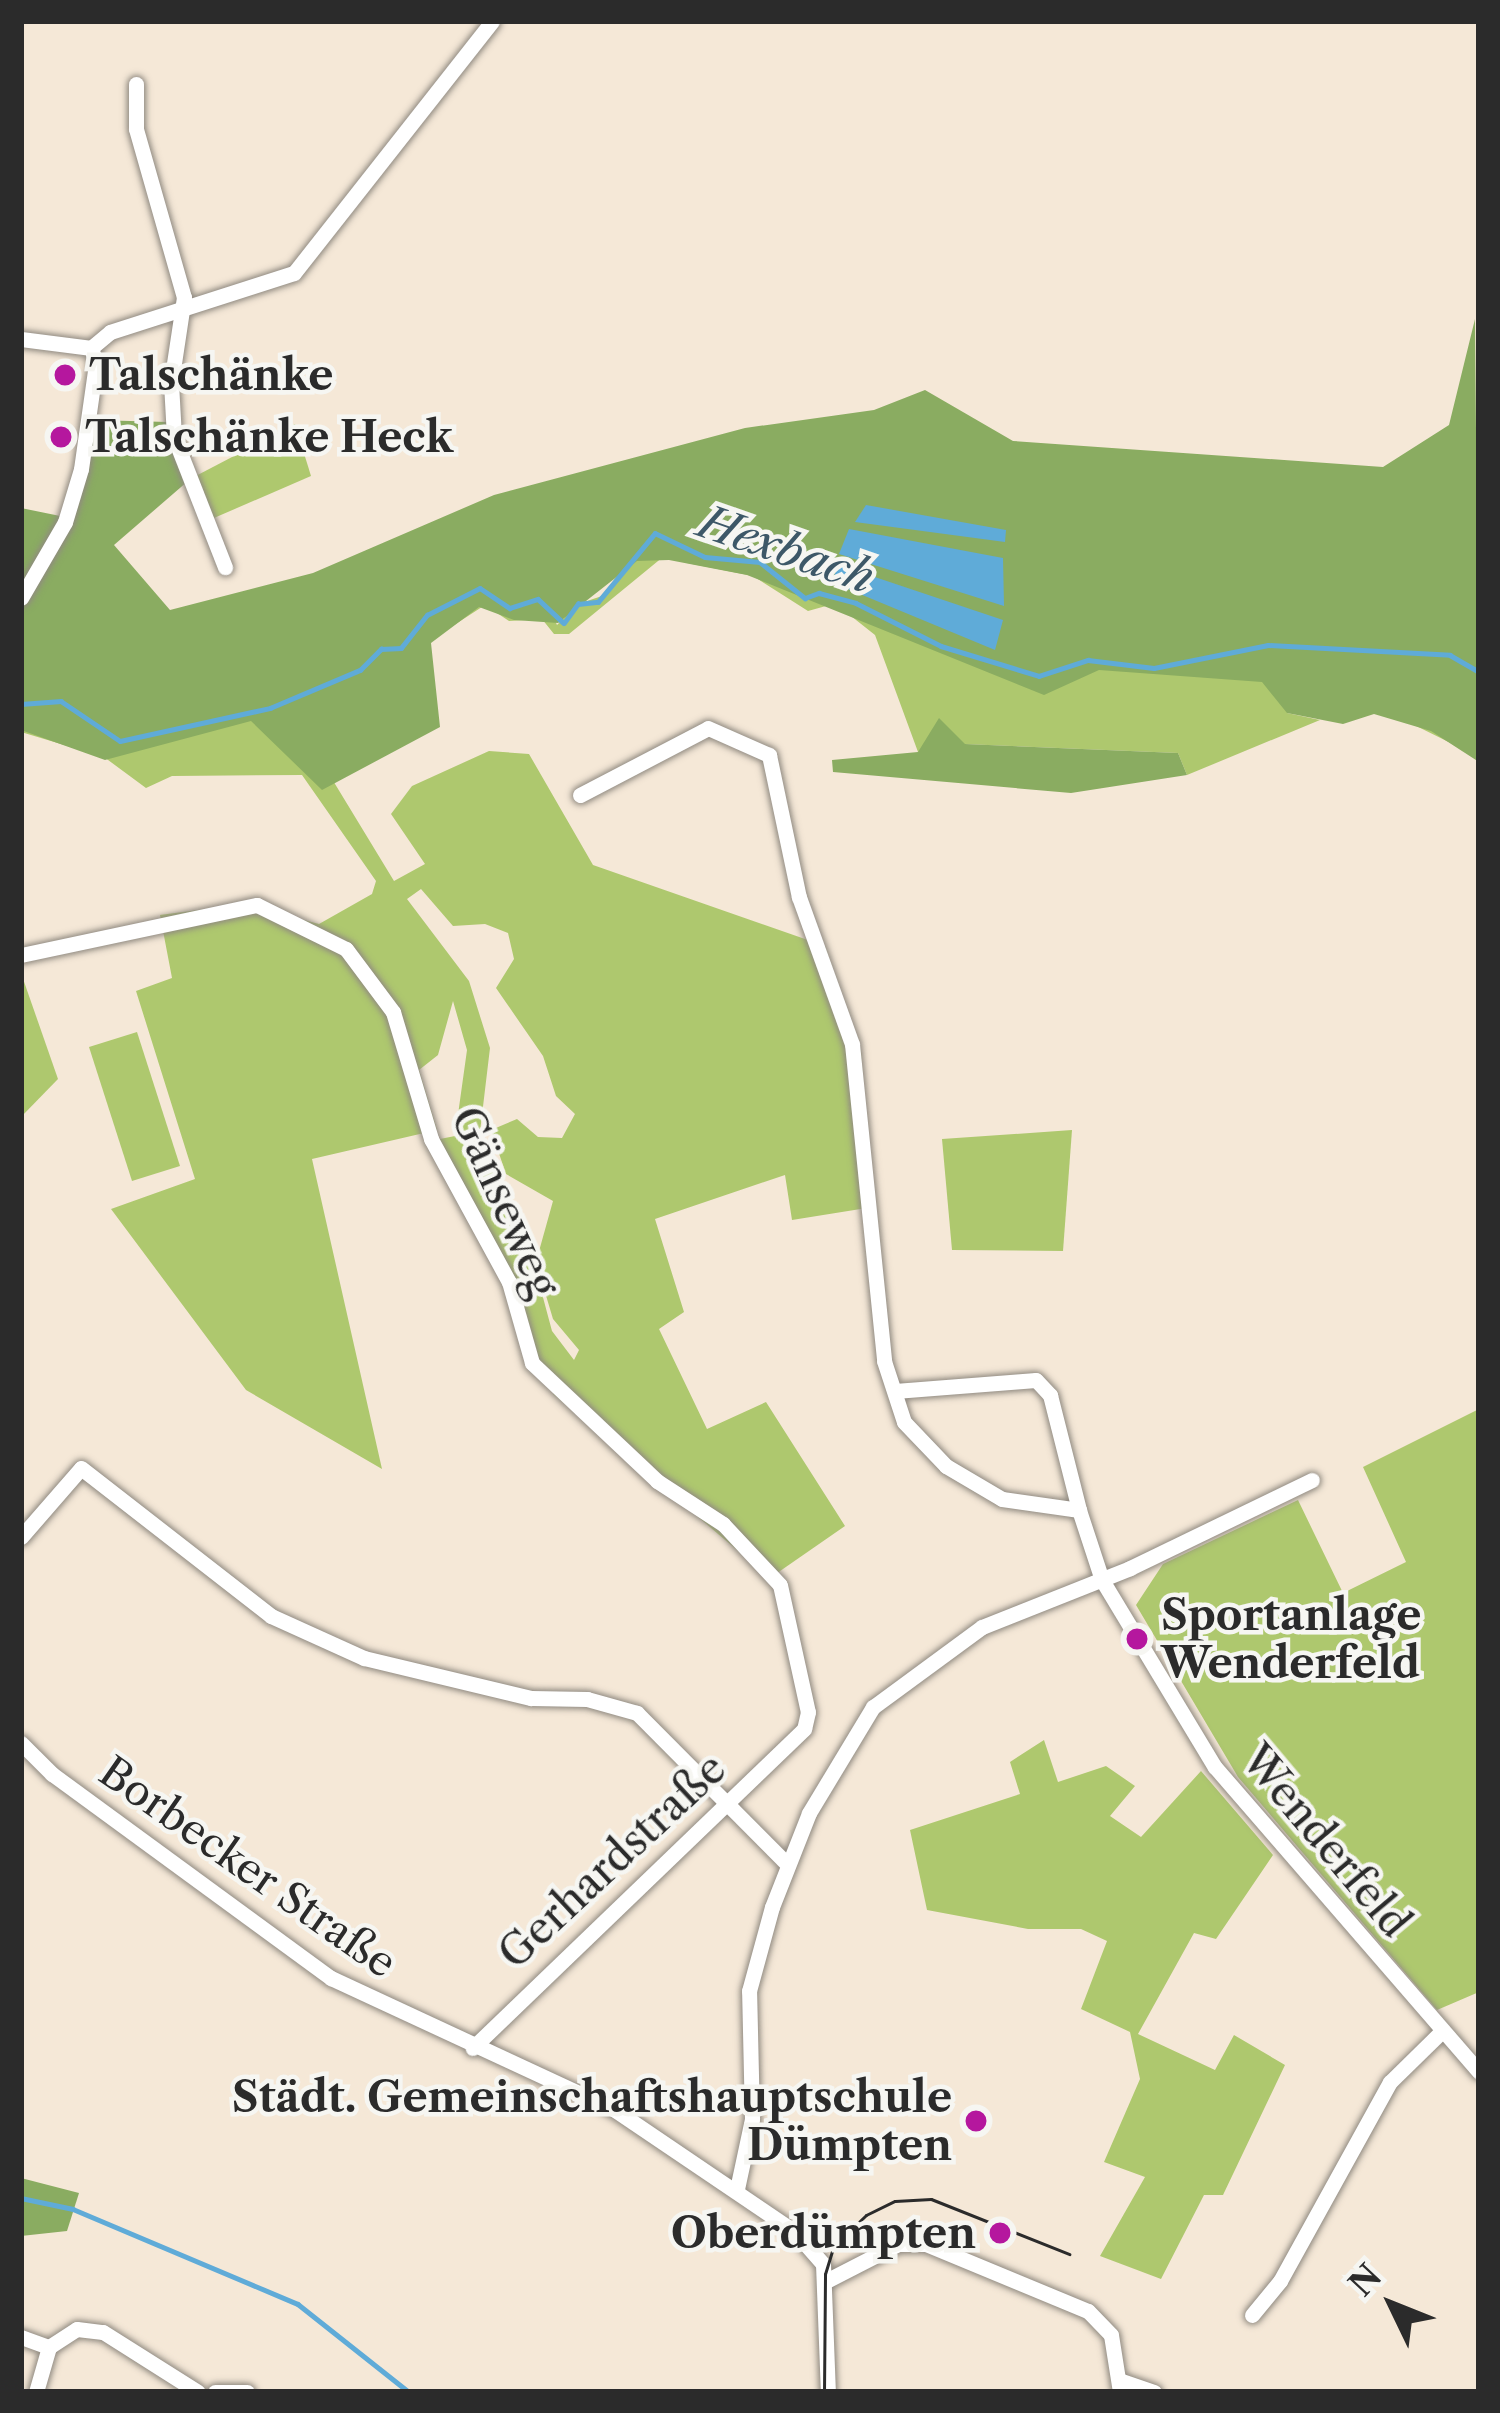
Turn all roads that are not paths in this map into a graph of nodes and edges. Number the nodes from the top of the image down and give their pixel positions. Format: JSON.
{"nodes":[{"id":1,"x":492,"y":21,"type":"edge"},
{"id":2,"x":136,"y":84,"type":"dead end"},
{"id":3,"x":182,"y":312,"type":"junction"},
{"id":4,"x":21,"y":339,"type":"edge"},
{"id":5,"x":91,"y":348,"type":"junction"},
{"id":6,"x":225,"y":567,"type":"dead end"},
{"id":7,"x":21,"y":598,"type":"edge"},
{"id":8,"x":580,"y":795,"type":"dead end"},
{"id":9,"x":21,"y":955,"type":"edge"},
{"id":10,"x":896,"y":1391,"type":"junction"},
{"id":11,"x":1312,"y":1480,"type":"dead end"},
{"id":12,"x":1079,"y":1510,"type":"junction"},
{"id":13,"x":21,"y":1537,"type":"edge"},
{"id":14,"x":1102,"y":1580,"type":"junction"},
{"id":15,"x":804,"y":1729,"type":"joint"},
{"id":16,"x":21,"y":1743,"type":"edge"},
{"id":17,"x":728,"y":1804,"type":"junction"},
{"id":18,"x":785,"y":1862,"type":"junction"},
{"id":19,"x":1442,"y":2031,"type":"junction"},
{"id":20,"x":472,"y":2048,"type":"junction"},
{"id":21,"x":1479,"y":2072,"type":"edge"},
{"id":22,"x":737,"y":2189,"type":"junction"},
{"id":23,"x":826,"y":2281,"type":"junction"},
{"id":24,"x":1252,"y":2315,"type":"dead end"},
{"id":25,"x":21,"y":2337,"type":"edge"},
{"id":26,"x":49,"y":2347,"type":"junction"},
{"id":27,"x":1121,"y":2386,"type":"edge"},
{"id":28,"x":36,"y":2392,"type":"edge"},
{"id":29,"x":198,"y":2392,"type":"edge"},
{"id":30,"x":215,"y":2392,"type":"edge"},
{"id":31,"x":247,"y":2392,"type":"edge"},
{"id":32,"x":828,"y":2392,"type":"edge"},
{"id":33,"x":1154,"y":2392,"type":"edge"}],
"edges":[{"from":1,"to":3,"type":"street"},
{"from":2,"to":3,"type":"street"},
{"from":3,"to":5,"type":"street"},
{"from":3,"to":6,"type":"street"},
{"from":4,"to":5,"type":"street"},
{"from":5,"to":7,"type":"street"},
{"from":8,"to":10,"type":"street"},
{"from":9,"to":15,"type":"street","name":"Gänseweg"},
{"from":10,"to":12,"type":"street"},
{"from":10,"to":12,"type":"street","name":"Wenderfeld"},
{"from":11,"to":14,"type":"street"},
{"from":12,"to":14,"type":"street","name":"Wenderfeld"},
{"from":13,"to":17,"type":"street"},
{"from":14,"to":18,"type":"street"},
{"from":14,"to":19,"type":"street","name":"Wenderfeld"},
{"from":15,"to":17,"type":"street","name":"Gerhardstraße"},
{"from":16,"to":20,"type":"street","name":"Borbecker Straße"},
{"from":17,"to":18,"type":"street"},
{"from":17,"to":20,"type":"street","name":"Gerhardstraße"},
{"from":18,"to":22,"type":"street"},
{"from":19,"to":21,"type":"street","name":"Wenderfeld"},
{"from":19,"to":24,"type":"street"},
{"from":20,"to":22,"type":"street","name":"Borbecker Straße"},
{"from":22,"to":23,"type":"street","name":"Borbecker Straße"},
{"from":23,"to":27,"type":"street"},
{"from":23,"to":32,"type":"street"},
{"from":25,"to":26,"type":"street"},
{"from":26,"to":28,"type":"street"},
{"from":26,"to":29,"type":"street"},
{"from":27,"to":33,"type":"street"},
{"from":30,"to":31,"type":"street"}]}
